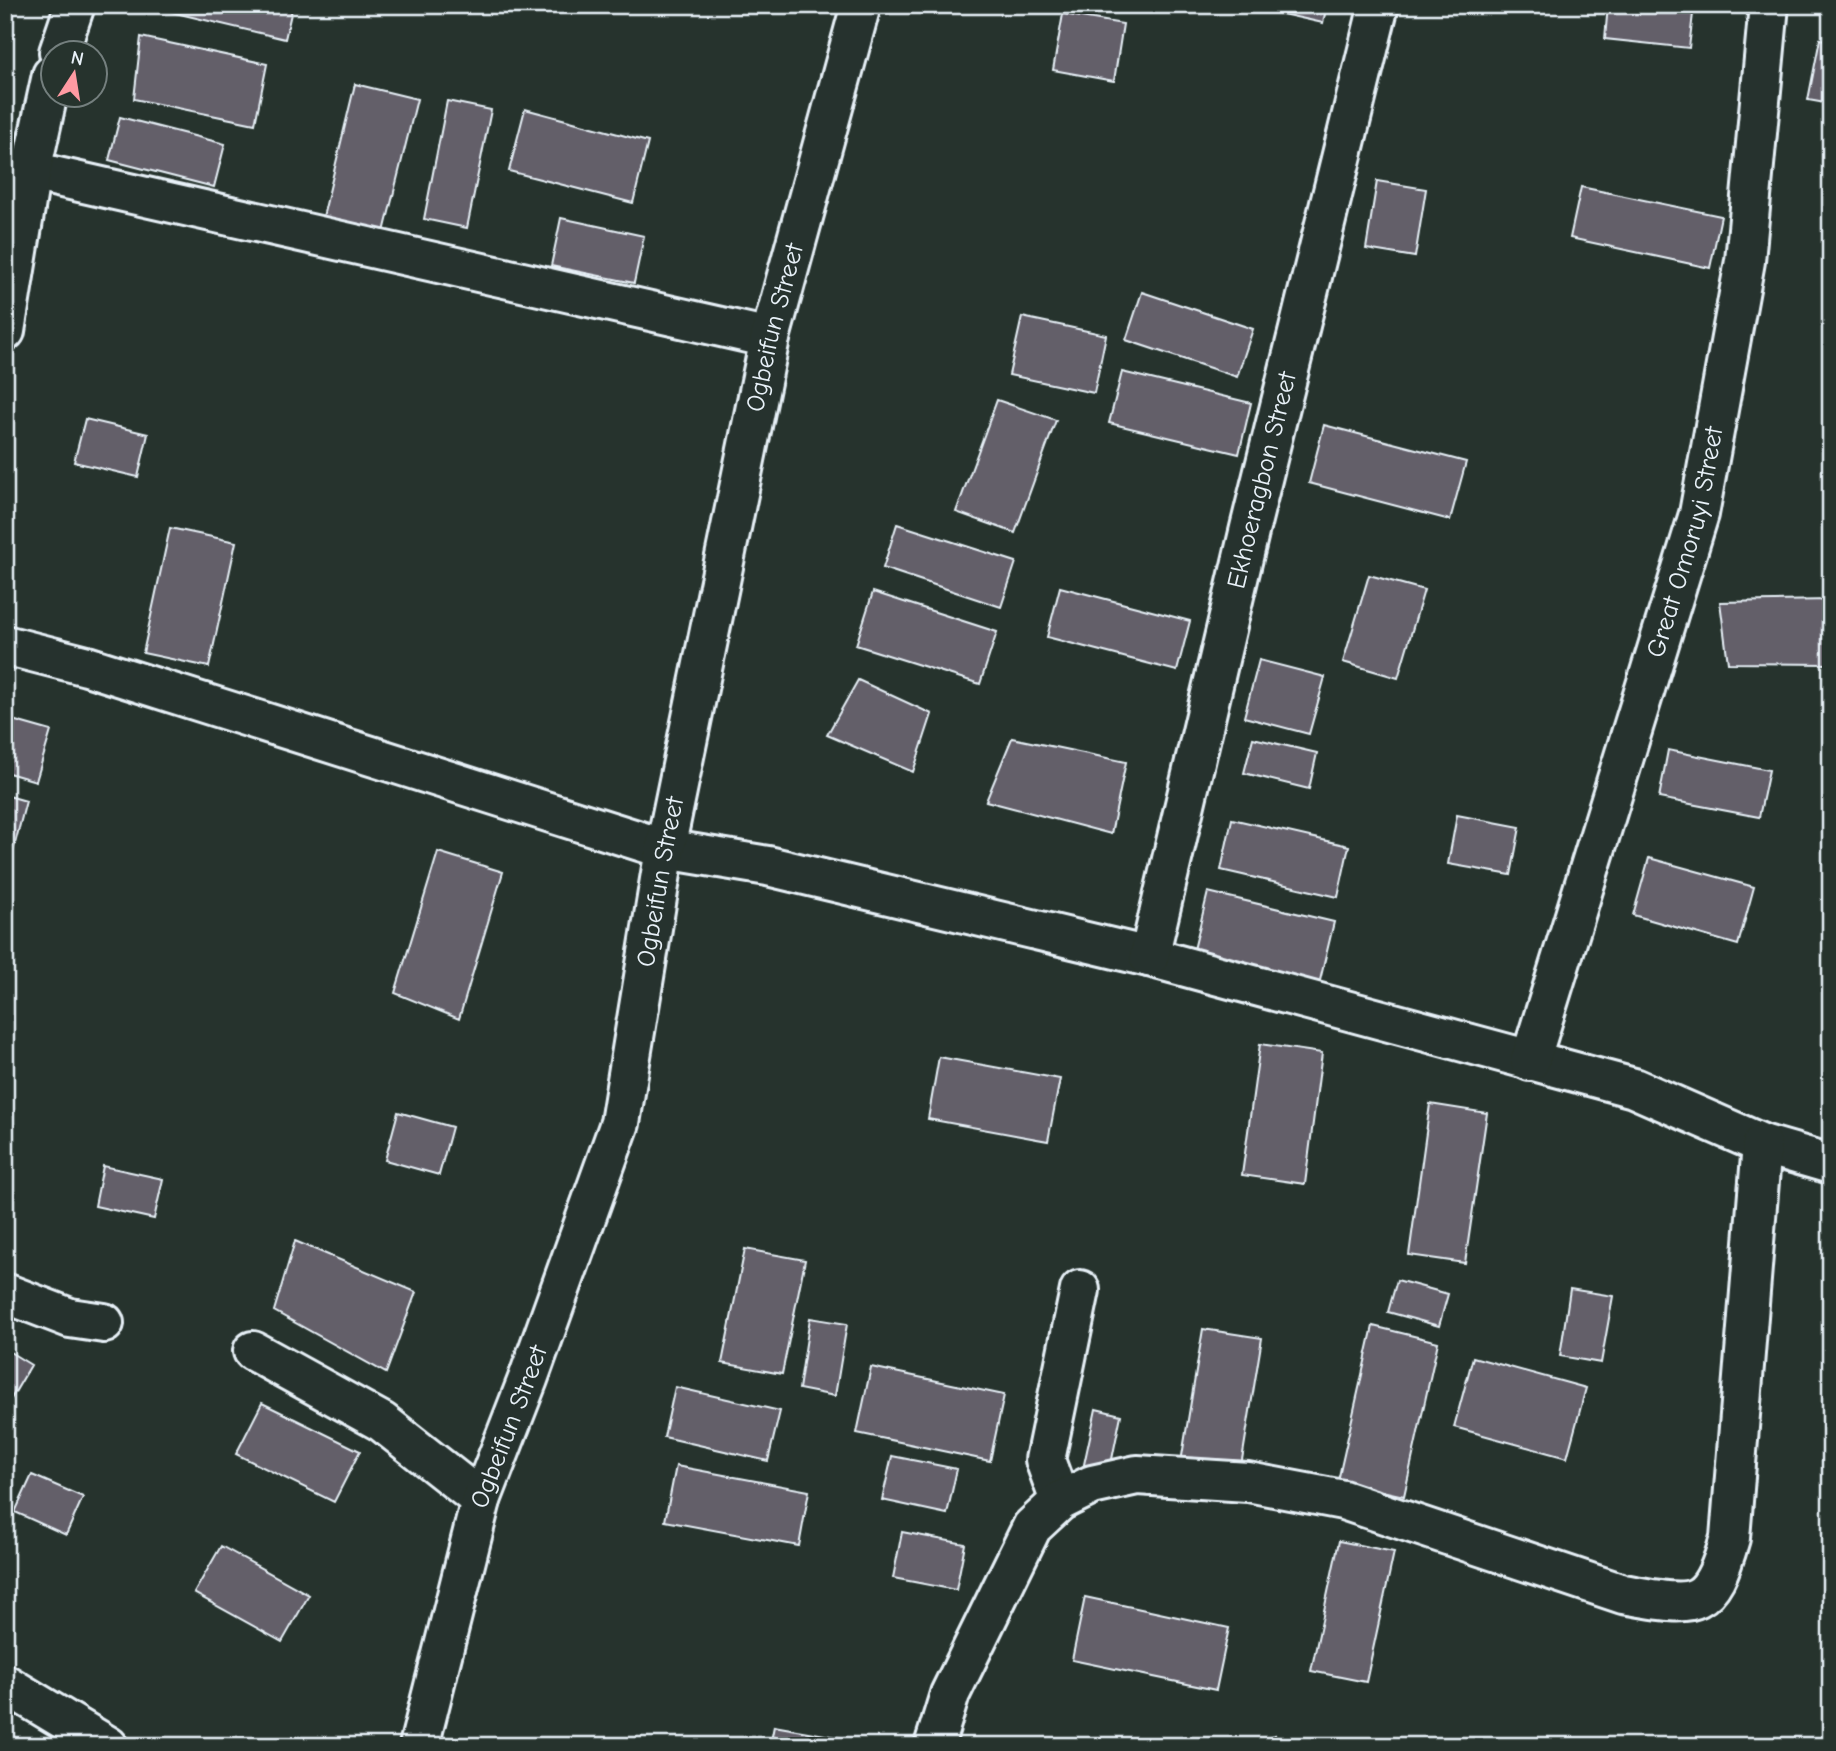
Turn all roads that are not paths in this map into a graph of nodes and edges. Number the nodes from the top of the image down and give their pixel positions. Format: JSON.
{"nodes":[{"id":1,"x":75,"y":5,"type":"edge"},
{"id":2,"x":861,"y":5,"type":"edge"},
{"id":3,"x":1379,"y":5,"type":"edge"},
{"id":4,"x":1769,"y":5,"type":"edge"},
{"id":5,"x":64,"y":38,"type":"edge"},
{"id":6,"x":45,"y":108,"type":"edge"},
{"id":7,"x":31,"y":171,"type":"junction"},
{"id":8,"x":5,"y":331,"type":"edge"},
{"id":9,"x":770,"y":338,"type":"junction"},
{"id":10,"x":5,"y":645,"type":"edge"},
{"id":11,"x":665,"y":849,"type":"junction"},
{"id":12,"x":1149,"y":957,"type":"junction"},
{"id":13,"x":1530,"y":1061,"type":"junction"},
{"id":14,"x":1762,"y":1144,"type":"junction"},
{"id":15,"x":1831,"y":1164,"type":"edge"},
{"id":16,"x":1080,"y":1290,"type":"dead end"},
{"id":17,"x":5,"y":1293,"type":"edge"},
{"id":18,"x":104,"y":1323,"type":"dead end"},
{"id":19,"x":253,"y":1351,"type":"dead end"},
{"id":20,"x":481,"y":1500,"type":"junction"},
{"id":21,"x":1060,"y":1501,"type":"junction"},
{"id":22,"x":5,"y":1684,"type":"edge"},
{"id":23,"x":108,"y":1746,"type":"edge"},
{"id":24,"x":419,"y":1746,"type":"edge"},
{"id":25,"x":934,"y":1746,"type":"edge"}],
"edges":[{"from":1,"to":5,"type":"street"},
{"from":2,"to":9,"type":"street","name":"Ogbeifun Street"},
{"from":3,"to":12,"type":"street","name":"Ekhoeragbon Street"},
{"from":4,"to":13,"type":"street","name":"Great Omoruyi Street"},
{"from":6,"to":7,"type":"street"},
{"from":7,"to":8,"type":"street"},
{"from":7,"to":9,"type":"street"},
{"from":9,"to":11,"type":"street","name":"Ogbeifun Street"},
{"from":10,"to":11,"type":"street"},
{"from":11,"to":12,"type":"street"},
{"from":11,"to":20,"type":"street","name":"Ogbeifun Street"},
{"from":12,"to":13,"type":"street"},
{"from":13,"to":14,"type":"street"},
{"from":14,"to":15,"type":"street"},
{"from":14,"to":21,"type":"street"},
{"from":16,"to":21,"type":"street"},
{"from":17,"to":18,"type":"street"},
{"from":19,"to":20,"type":"street"},
{"from":20,"to":24,"type":"street","name":"Ogbeifun Street"},
{"from":21,"to":25,"type":"street"},
{"from":22,"to":23,"type":"street"}]}
